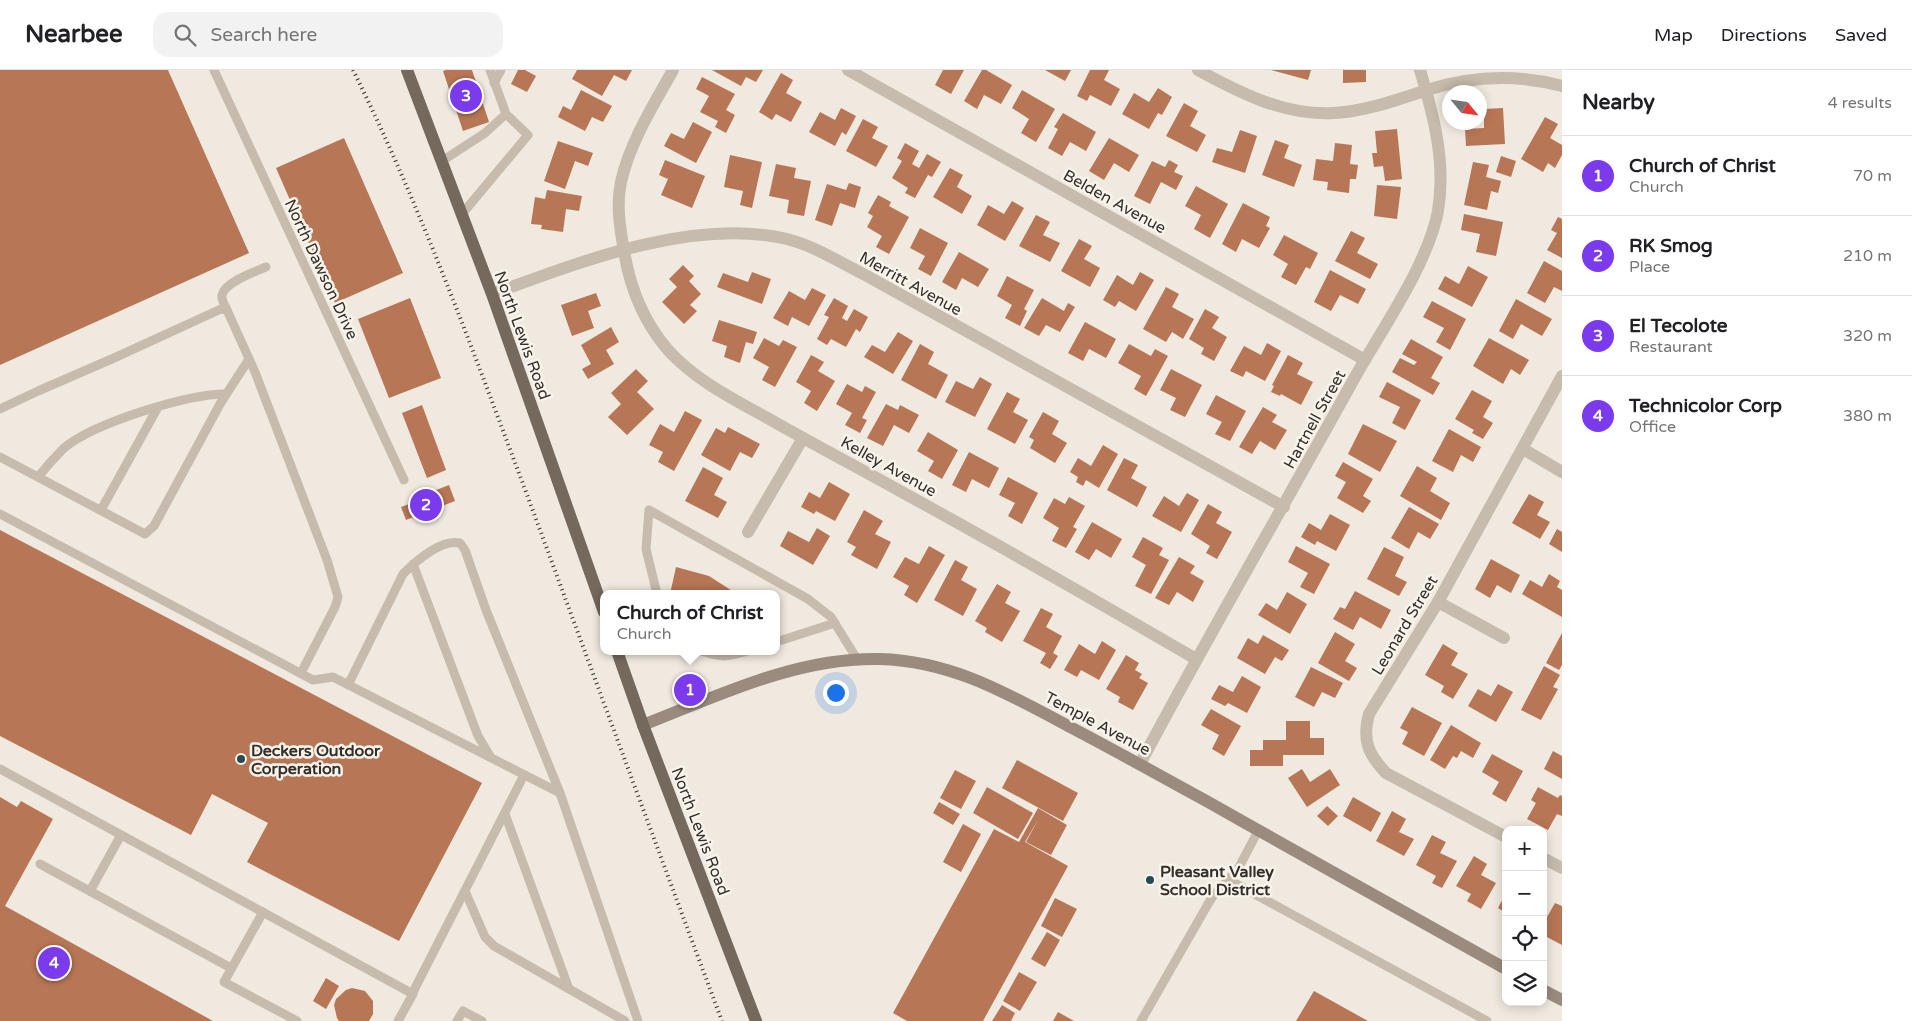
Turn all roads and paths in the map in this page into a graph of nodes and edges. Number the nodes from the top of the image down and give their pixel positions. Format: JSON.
{"nodes":[{"id":1,"x":214,"y":70,"type":"edge"},
{"id":2,"x":407,"y":70,"type":"edge"},
{"id":3,"x":490,"y":70,"type":"edge"},
{"id":4,"x":501,"y":70,"type":"edge"},
{"id":5,"x":673,"y":70,"type":"edge"},
{"id":6,"x":848,"y":70,"type":"edge"},
{"id":7,"x":1198,"y":70,"type":"edge"},
{"id":8,"x":1420,"y":70,"type":"edge"},
{"id":9,"x":494,"y":83,"type":"junction"},
{"id":10,"x":1562,"y":86,"type":"edge"},
{"id":11,"x":1426,"y":90,"type":"junction"},
{"id":12,"x":506,"y":114,"type":"junction"},
{"id":13,"x":442,"y":161,"type":"junction"},
{"id":14,"x":462,"y":214,"type":"junction"},
{"id":15,"x":623,"y":250,"type":"junction"},
{"id":16,"x":266,"y":267,"type":"dead end"},
{"id":17,"x":492,"y":294,"type":"junction"},
{"id":18,"x":227,"y":310,"type":"junction"},
{"id":19,"x":249,"y":359,"type":"junction"},
{"id":20,"x":1365,"y":360,"type":"junction"},
{"id":21,"x":1562,"y":376,"type":"edge"},
{"id":22,"x":226,"y":394,"type":"junction"},
{"id":23,"x":158,"y":407,"type":"junction"},
{"id":24,"x":0,"y":410,"type":"edge"},
{"id":25,"x":802,"y":438,"type":"junction"},
{"id":26,"x":1522,"y":449,"type":"junction"},
{"id":27,"x":0,"y":457,"type":"edge"},
{"id":28,"x":1562,"y":472,"type":"edge"},
{"id":29,"x":38,"y":477,"type":"junction"},
{"id":30,"x":404,"y":480,"type":"dead end"},
{"id":31,"x":1284,"y":507,"type":"junction"},
{"id":32,"x":101,"y":510,"type":"junction"},
{"id":33,"x":0,"y":514,"type":"edge"},
{"id":34,"x":748,"y":532,"type":"dead end"},
{"id":35,"x":413,"y":564,"type":"junction"},
{"id":36,"x":656,"y":590,"type":"edge"},
{"id":37,"x":600,"y":601,"type":"edge"},
{"id":38,"x":1438,"y":602,"type":"junction"},
{"id":39,"x":835,"y":623,"type":"junction"},
{"id":40,"x":1504,"y":638,"type":"dead end"},
{"id":41,"x":780,"y":641,"type":"edge"},
{"id":42,"x":618,"y":655,"type":"edge"},
{"id":43,"x":713,"y":655,"type":"edge"},
{"id":44,"x":735,"y":655,"type":"edge"},
{"id":45,"x":857,"y":659,"type":"junction"},
{"id":46,"x":1196,"y":659,"type":"junction"},
{"id":47,"x":301,"y":673,"type":"junction"},
{"id":48,"x":348,"y":685,"type":"junction"},
{"id":49,"x":643,"y":725,"type":"junction"},
{"id":50,"x":491,"y":758,"type":"junction"},
{"id":51,"x":1140,"y":764,"type":"junction"},
{"id":52,"x":0,"y":769,"type":"edge"},
{"id":53,"x":524,"y":775,"type":"junction"},
{"id":54,"x":560,"y":793,"type":"junction"},
{"id":55,"x":505,"y":814,"type":"junction"},
{"id":56,"x":1258,"y":831,"type":"junction"},
{"id":57,"x":121,"y":835,"type":"junction"},
{"id":58,"x":1502,"y":835,"type":"edge"},
{"id":59,"x":1547,"y":860,"type":"edge"},
{"id":60,"x":40,"y":864,"type":"dead end"},
{"id":61,"x":1562,"y":868,"type":"edge"},
{"id":62,"x":1229,"y":880,"type":"junction"},
{"id":63,"x":465,"y":890,"type":"junction"},
{"id":64,"x":90,"y":891,"type":"junction"},
{"id":65,"x":263,"y":912,"type":"junction"},
{"id":66,"x":1502,"y":967,"type":"edge"},
{"id":67,"x":231,"y":968,"type":"junction"},
{"id":68,"x":570,"y":989,"type":"junction"},
{"id":69,"x":1547,"y":992,"type":"edge"},
{"id":70,"x":412,"y":994,"type":"junction"},
{"id":71,"x":1562,"y":1000,"type":"edge"},
{"id":72,"x":297,"y":1021,"type":"edge"},
{"id":73,"x":398,"y":1021,"type":"edge"},
{"id":74,"x":457,"y":1021,"type":"edge"},
{"id":75,"x":482,"y":1021,"type":"edge"},
{"id":76,"x":625,"y":1021,"type":"edge"},
{"id":77,"x":638,"y":1021,"type":"edge"},
{"id":78,"x":756,"y":1021,"type":"edge"},
{"id":79,"x":1141,"y":1021,"type":"edge"},
{"id":80,"x":1487,"y":1021,"type":"edge"}],
"edges":[{"from":1,"to":30,"type":"lane","name":"North Dawson Drive"},
{"from":2,"to":13,"type":"main road","name":"North Lewis Road"},
{"from":3,"to":9,"type":"lane"},
{"from":4,"to":9,"type":"lane"},
{"from":5,"to":15,"type":"street","name":"Kelley Avenue"},
{"from":6,"to":20,"type":"street","name":"Belden Avenue"},
{"from":7,"to":11,"type":"street"},
{"from":8,"to":11,"type":"street","name":"Hartnell Street"},
{"from":9,"to":12,"type":"lane"},
{"from":10,"to":11,"type":"street"},
{"from":11,"to":20,"type":"street","name":"Hartnell Street"},
{"from":12,"to":13,"type":"lane"},
{"from":12,"to":14,"type":"lane"},
{"from":13,"to":14,"type":"main road","name":"North Lewis Road"},
{"from":14,"to":17,"type":"main road","name":"North Lewis Road"},
{"from":15,"to":17,"type":"street","name":"Merritt Avenue"},
{"from":15,"to":25,"type":"street","name":"Kelley Avenue"},
{"from":15,"to":31,"type":"street","name":"Merritt Avenue"},
{"from":16,"to":18,"type":"lane"},
{"from":17,"to":37,"type":"main road","name":"North Lewis Road"},
{"from":18,"to":19,"type":"lane"},
{"from":18,"to":24,"type":"lane"},
{"from":19,"to":22,"type":"lane"},
{"from":19,"to":47,"type":"lane"},
{"from":20,"to":31,"type":"street","name":"Hartnell Street"},
{"from":21,"to":26,"type":"street","name":"Leonard Street"},
{"from":22,"to":23,"type":"lane"},
{"from":22,"to":32,"type":"lane"},
{"from":23,"to":29,"type":"lane"},
{"from":23,"to":32,"type":"lane"},
{"from":25,"to":34,"type":"street"},
{"from":25,"to":46,"type":"street","name":"Kelley Avenue"},
{"from":26,"to":28,"type":"street"},
{"from":26,"to":38,"type":"street","name":"Leonard Street"},
{"from":27,"to":29,"type":"lane"},
{"from":29,"to":32,"type":"lane"},
{"from":31,"to":46,"type":"street","name":"Hartnell Street"},
{"from":33,"to":47,"type":"lane"},
{"from":35,"to":48,"type":"lane"},
{"from":35,"to":50,"type":"lane"},
{"from":35,"to":54,"type":"lane"},
{"from":36,"to":39,"type":"lane"},
{"from":38,"to":40,"type":"street"},
{"from":38,"to":58,"type":"street","name":"Leonard Street"},
{"from":39,"to":41,"type":"lane"},
{"from":39,"to":45,"type":"lane"},
{"from":42,"to":49,"type":"main road","name":"North Lewis Road"},
{"from":43,"to":44,"type":"lane"},
{"from":45,"to":49,"type":"main road","name":"Temple Avenue"},
{"from":45,"to":51,"type":"main road","name":"Temple Avenue"},
{"from":46,"to":51,"type":"street","name":"Hartnell Street"},
{"from":47,"to":48,"type":"lane"},
{"from":48,"to":50,"type":"lane"},
{"from":49,"to":78,"type":"main road","name":"North Lewis Road"},
{"from":50,"to":53,"type":"lane"},
{"from":51,"to":56,"type":"main road","name":"Temple Avenue"},
{"from":52,"to":57,"type":"lane"},
{"from":53,"to":54,"type":"lane"},
{"from":53,"to":55,"type":"lane"},
{"from":54,"to":77,"type":"lane"},
{"from":55,"to":63,"type":"lane"},
{"from":55,"to":68,"type":"lane"},
{"from":56,"to":62,"type":"lane"},
{"from":56,"to":66,"type":"main road","name":"Temple Avenue"},
{"from":57,"to":64,"type":"lane"},
{"from":57,"to":65,"type":"lane"},
{"from":59,"to":61,"type":"street"},
{"from":60,"to":64,"type":"lane"},
{"from":62,"to":79,"type":"lane"},
{"from":62,"to":80,"type":"lane"},
{"from":63,"to":68,"type":"lane"},
{"from":63,"to":70,"type":"lane"},
{"from":64,"to":67,"type":"lane"},
{"from":65,"to":67,"type":"lane"},
{"from":65,"to":70,"type":"lane"},
{"from":67,"to":72,"type":"lane"},
{"from":68,"to":76,"type":"lane"},
{"from":69,"to":71,"type":"main road"},
{"from":70,"to":73,"type":"lane"},
{"from":74,"to":75,"type":"lane"}]}
